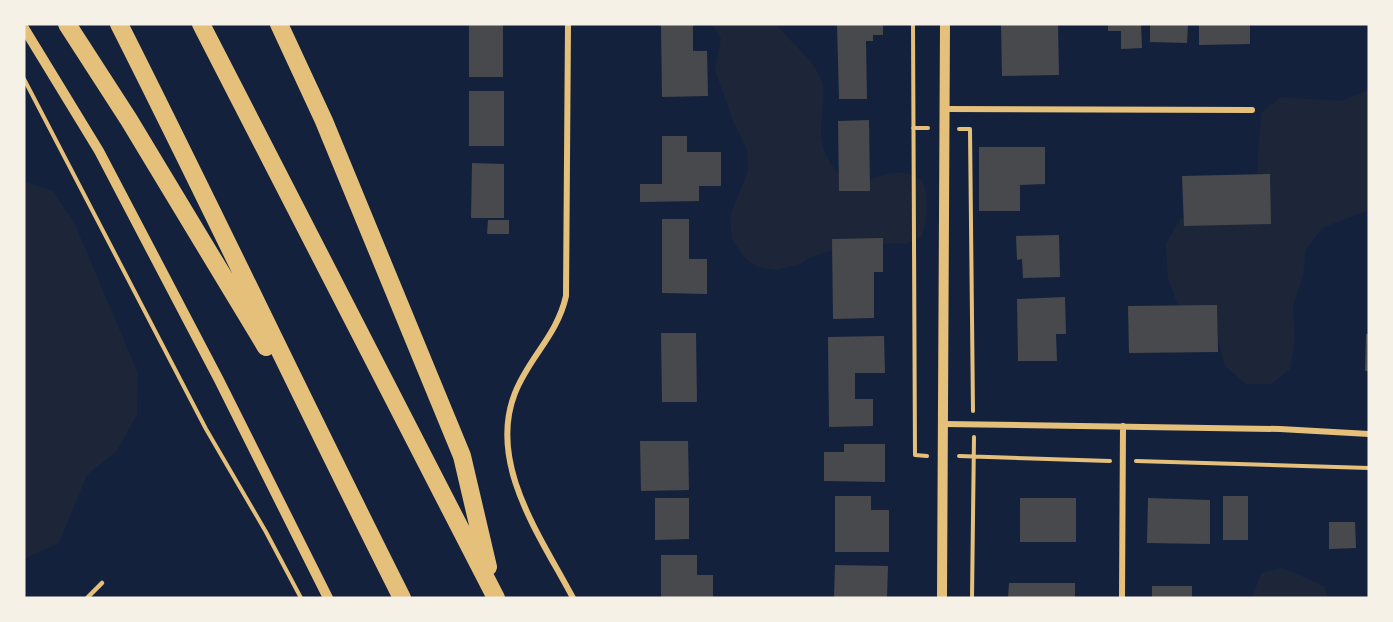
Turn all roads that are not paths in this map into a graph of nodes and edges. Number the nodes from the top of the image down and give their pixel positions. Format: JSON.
{"nodes":[{"id":1,"x":67,"y":24,"type":"edge"},
{"id":2,"x":119,"y":24,"type":"edge"},
{"id":3,"x":201,"y":24,"type":"edge"},
{"id":4,"x":279,"y":24,"type":"edge"},
{"id":5,"x":568,"y":24,"type":"edge"},
{"id":6,"x":945,"y":24,"type":"edge"},
{"id":7,"x":24,"y":27,"type":"edge"},
{"id":8,"x":945,"y":109,"type":"junction"},
{"id":9,"x":1252,"y":110,"type":"dead end"},
{"id":10,"x":944,"y":424,"type":"junction"},
{"id":11,"x":1123,"y":426,"type":"junction"},
{"id":12,"x":1369,"y":434,"type":"edge"},
{"id":13,"x":326,"y":448,"type":"junction"},
{"id":14,"x":102,"y":583,"type":"dead end"},
{"id":15,"x":495,"y":597,"type":"edge"},
{"id":16,"x":87,"y":598,"type":"edge"},
{"id":17,"x":328,"y":598,"type":"edge"},
{"id":18,"x":402,"y":598,"type":"edge"},
{"id":19,"x":573,"y":598,"type":"edge"},
{"id":20,"x":942,"y":598,"type":"edge"},
{"id":21,"x":1122,"y":598,"type":"edge"}],
"edges":[{"from":1,"to":13,"type":"highway"},
{"from":2,"to":13,"type":"highway"},
{"from":3,"to":15,"type":"highway"},
{"from":4,"to":15,"type":"highway"},
{"from":5,"to":19,"type":"street"},
{"from":6,"to":8,"type":"street"},
{"from":7,"to":17,"type":"street"},
{"from":8,"to":9,"type":"street"},
{"from":8,"to":10,"type":"street"},
{"from":10,"to":11,"type":"street"},
{"from":10,"to":20,"type":"street"},
{"from":11,"to":12,"type":"street"},
{"from":11,"to":21,"type":"street"},
{"from":13,"to":18,"type":"highway"},
{"from":14,"to":16,"type":"lane"}]}
